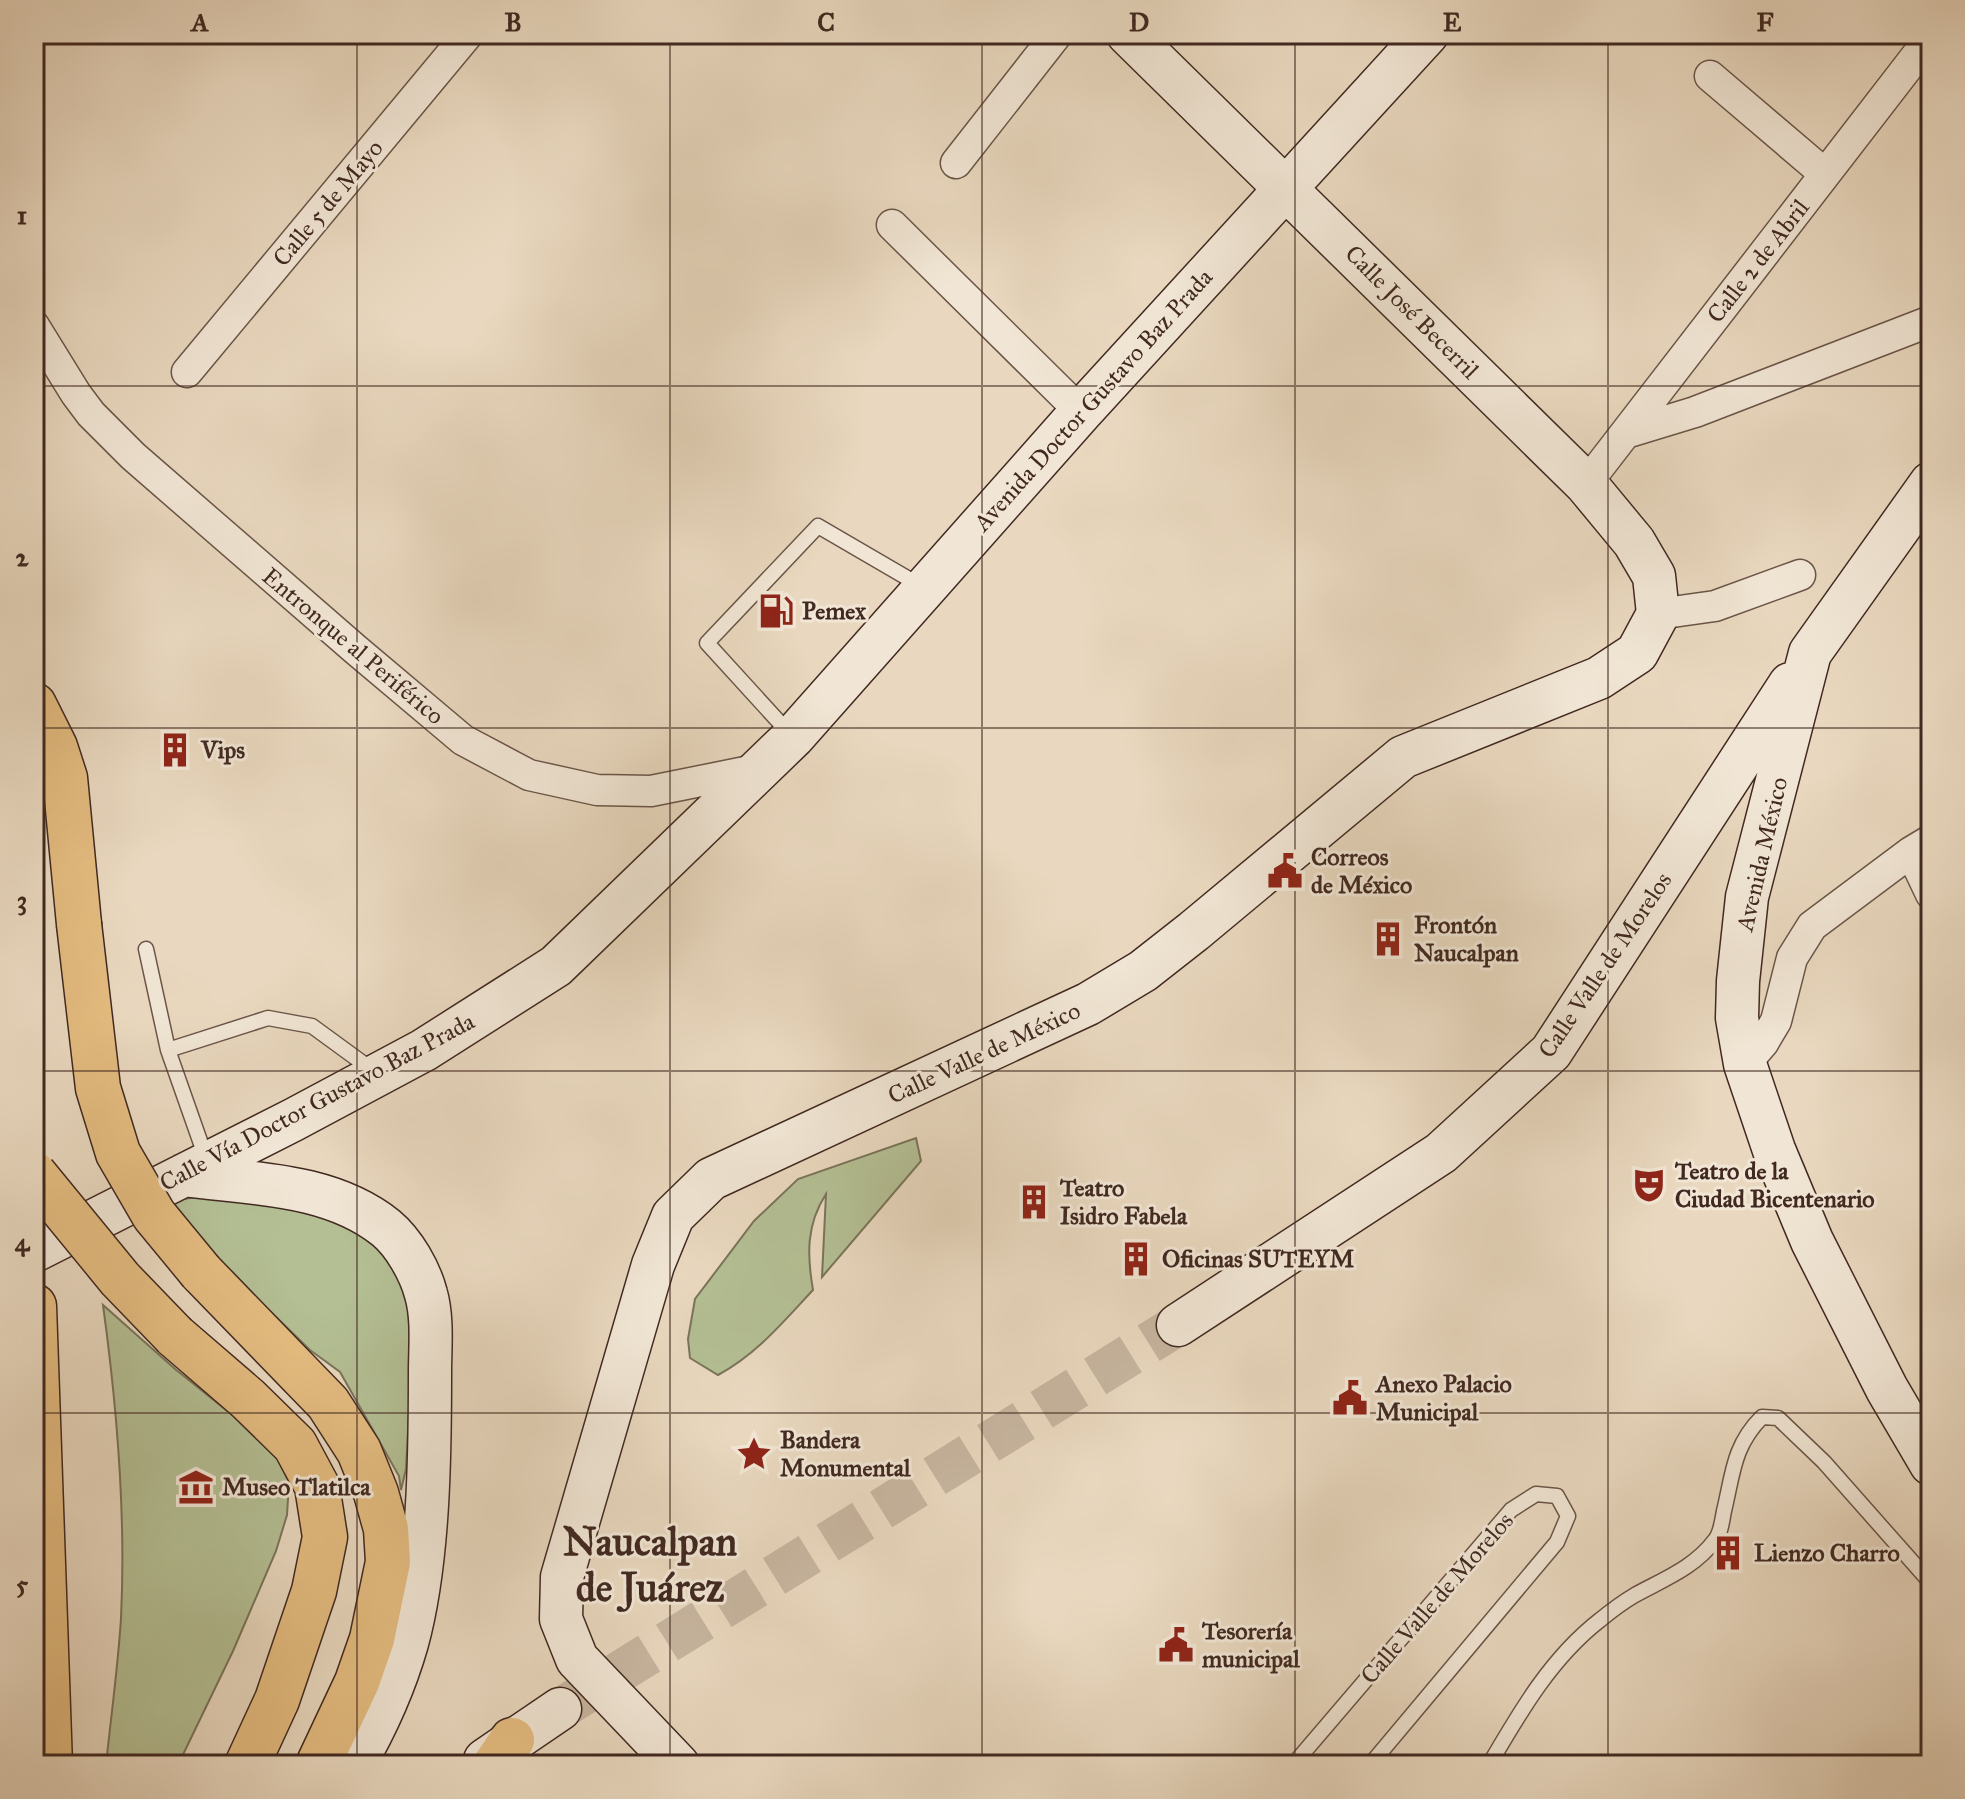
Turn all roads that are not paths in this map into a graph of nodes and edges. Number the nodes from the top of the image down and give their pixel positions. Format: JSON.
{"nodes":[{"id":1,"x":468,"y":34,"type":"edge"},
{"id":2,"x":1057,"y":34,"type":"edge"},
{"id":3,"x":1128,"y":34,"type":"edge"},
{"id":4,"x":1427,"y":34,"type":"edge"},
{"id":5,"x":1931,"y":37,"type":"edge"},
{"id":6,"x":1710,"y":76,"type":"dead end"},
{"id":7,"x":956,"y":163,"type":"dead end"},
{"id":8,"x":1825,"y":174,"type":"junction"},
{"id":9,"x":1286,"y":187,"type":"junction"},
{"id":10,"x":892,"y":225,"type":"dead end"},
{"id":11,"x":1931,"y":321,"type":"edge"},
{"id":12,"x":34,"y":326,"type":"edge"},
{"id":13,"x":187,"y":372,"type":"dead end"},
{"id":14,"x":1081,"y":412,"type":"junction"},
{"id":15,"x":1626,"y":433,"type":"junction"},
{"id":16,"x":1931,"y":483,"type":"edge"},
{"id":17,"x":1586,"y":484,"type":"junction"},
{"id":18,"x":1800,"y":575,"type":"dead end"},
{"id":19,"x":925,"y":588,"type":"junction"},
{"id":20,"x":1658,"y":614,"type":"junction"},
{"id":21,"x":1810,"y":653,"type":"junction"},
{"id":22,"x":34,"y":705,"type":"edge"},
{"id":23,"x":793,"y":737,"type":"junction"},
{"id":24,"x":762,"y":769,"type":"junction"},
{"id":25,"x":1921,"y":846,"type":"edge"},
{"id":26,"x":1931,"y":894,"type":"edge"},
{"id":27,"x":146,"y":949,"type":"dead end"},
{"id":28,"x":168,"y":1050,"type":"junction"},
{"id":29,"x":1745,"y":1064,"type":"junction"},
{"id":30,"x":379,"y":1074,"type":"junction"},
{"id":31,"x":196,"y":1169,"type":"junction"},
{"id":32,"x":34,"y":1174,"type":"edge"},
{"id":33,"x":34,"y":1251,"type":"edge"},
{"id":34,"x":35,"y":1325,"type":"edge"},
{"id":35,"x":1178,"y":1325,"type":"tunnel mouth"},
{"id":36,"x":1931,"y":1464,"type":"edge"},
{"id":37,"x":1931,"y":1583,"type":"edge"},
{"id":38,"x":560,"y":1709,"type":"tunnel mouth"},
{"id":39,"x":504,"y":1752,"type":"edge"},
{"id":40,"x":50,"y":1765,"type":"edge"},
{"id":41,"x":247,"y":1765,"type":"edge"},
{"id":42,"x":318,"y":1765,"type":"edge"},
{"id":43,"x":354,"y":1765,"type":"edge"},
{"id":44,"x":477,"y":1765,"type":"edge"},
{"id":45,"x":678,"y":1765,"type":"edge"},
{"id":46,"x":1293,"y":1765,"type":"edge"},
{"id":47,"x":1370,"y":1765,"type":"edge"},
{"id":48,"x":1489,"y":1765,"type":"edge"}],
"edges":[{"from":1,"to":13,"type":"street","name":"Calle 5 de Mayo"},
{"from":2,"to":7,"type":"street"},
{"from":3,"to":9,"type":"main road","name":"Calle José Becerril"},
{"from":4,"to":9,"type":"main road","name":"Avenida Doctor Gustavo Baz Prada"},
{"from":5,"to":8,"type":"street","name":"Calle 2 de Abril"},
{"from":6,"to":8,"type":"street"},
{"from":8,"to":15,"type":"street","name":"Calle 2 de Abril"},
{"from":9,"to":14,"type":"main road","name":"Avenida Doctor Gustavo Baz Prada"},
{"from":9,"to":17,"type":"main road","name":"Calle José Becerril"},
{"from":10,"to":14,"type":"street"},
{"from":11,"to":15,"type":"street"},
{"from":12,"to":24,"type":"street","name":"Entronque al Periférico"},
{"from":14,"to":19,"type":"main road","name":"Avenida Doctor Gustavo Baz Prada"},
{"from":15,"to":17,"type":"street","name":"Calle 2 de Abril"},
{"from":16,"to":21,"type":"main road","name":"Avenida México"},
{"from":17,"to":20,"type":"main road","name":"Calle José Becerril"},
{"from":18,"to":20,"type":"street"},
{"from":19,"to":23,"type":"main road","name":"Avenida Doctor Gustavo Baz Prada"},
{"from":19,"to":23,"type":"lane"},
{"from":20,"to":45,"type":"main road","name":"Calle Valle de México"},
{"from":21,"to":29,"type":"main road","name":"Avenida México"},
{"from":21,"to":35,"type":"main road","name":"Calle Valle de Morelos"},
{"from":22,"to":42,"type":"main road","bridge":true},
{"from":23,"to":24,"type":"main road","name":"Avenida Doctor Gustavo Baz Prada"},
{"from":24,"to":30,"type":"main road","name":"Calle Vía Doctor Gustavo Baz Prada"},
{"from":25,"to":26,"type":"street"},
{"from":25,"to":29,"type":"street"},
{"from":27,"to":28,"type":"lane"},
{"from":28,"to":30,"type":"lane"},
{"from":28,"to":31,"type":"lane"},
{"from":29,"to":36,"type":"main road","name":"Avenida México"},
{"from":30,"to":31,"type":"main road","name":"Calle Vía Doctor Gustavo Baz Prada"},
{"from":31,"to":33,"type":"main road","name":"Calle Vía Doctor Gustavo Baz Prada"},
{"from":31,"to":43,"type":"main road"},
{"from":32,"to":41,"type":"main road","bridge":true},
{"from":34,"to":40,"type":"main road"},
{"from":37,"to":48,"type":"lane"},
{"from":38,"to":39,"type":"main road"},
{"from":39,"to":44,"type":"main road"},
{"from":46,"to":47,"type":"lane","name":"Calle Valle de Morelos"}]}
